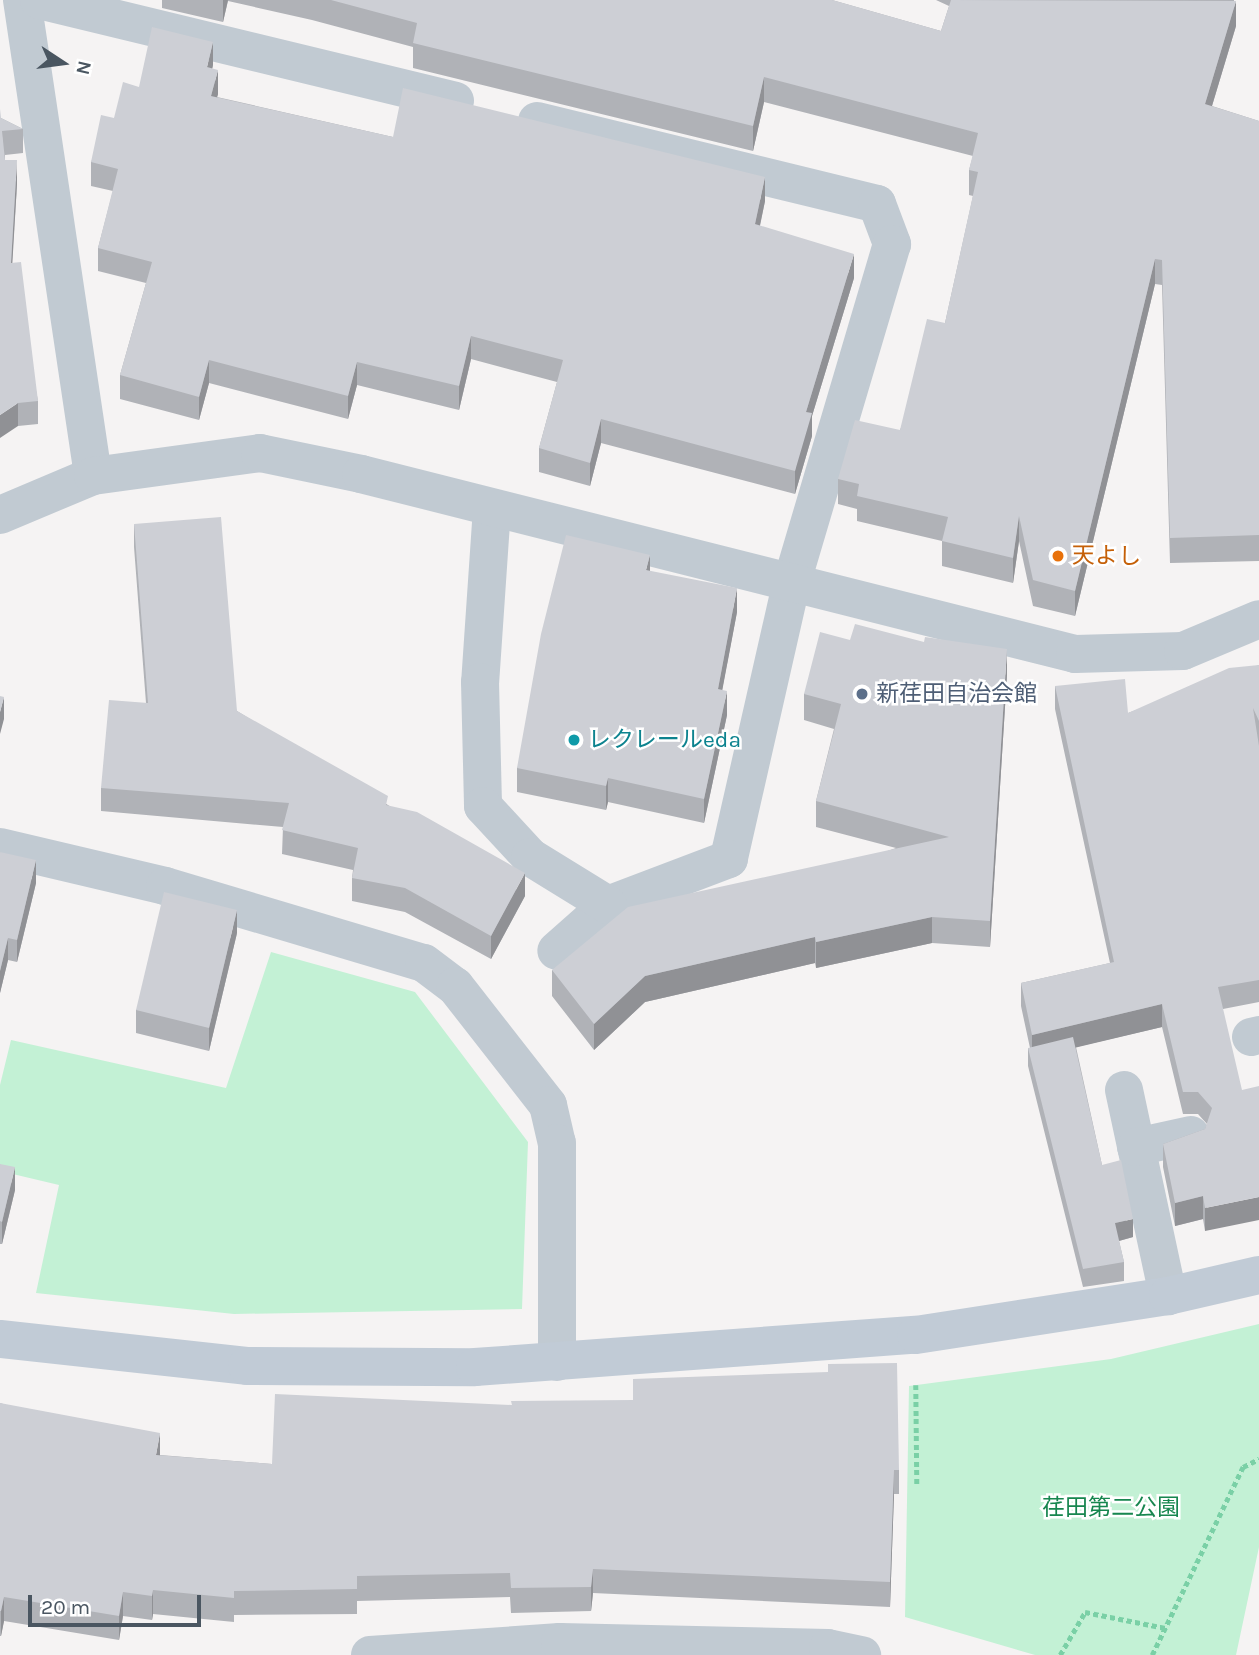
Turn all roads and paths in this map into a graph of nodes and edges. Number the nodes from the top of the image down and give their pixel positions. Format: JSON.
{"nodes":[{"id":1,"x":22,"y":0,"type":"edge"},
{"id":2,"x":38,"y":0,"type":"edge"},
{"id":3,"x":93,"y":476,"type":"junction"},
{"id":4,"x":492,"y":508,"type":"junction"},
{"id":5,"x":0,"y":514,"type":"edge"},
{"id":6,"x":790,"y":585,"type":"junction"},
{"id":7,"x":1259,"y":620,"type":"edge"},
{"id":8,"x":0,"y":847,"type":"edge"},
{"id":9,"x":608,"y":905,"type":"junction"},
{"id":10,"x":556,"y":951,"type":"dead end"},
{"id":11,"x":1124,"y":1090,"type":"dead end"},
{"id":12,"x":1191,"y":1135,"type":"edge"},
{"id":13,"x":1136,"y":1147,"type":"junction"},
{"id":14,"x":1259,"y":1275,"type":"edge"},
{"id":15,"x":1168,"y":1296,"type":"junction"},
{"id":16,"x":0,"y":1339,"type":"edge"},
{"id":17,"x":557,"y":1362,"type":"junction"},
{"id":18,"x":916,"y":1373,"type":"dead end"},
{"id":19,"x":1259,"y":1459,"type":"edge"},
{"id":20,"x":917,"y":1485,"type":"dead end"},
{"id":21,"x":1165,"y":1628,"type":"junction"},
{"id":22,"x":370,"y":1655,"type":"edge"},
{"id":23,"x":862,"y":1655,"type":"edge"},
{"id":24,"x":1060,"y":1655,"type":"edge"},
{"id":25,"x":1152,"y":1655,"type":"edge"}],
"edges":[{"from":1,"to":3,"type":"street"},
{"from":2,"to":6,"type":"street"},
{"from":3,"to":4,"type":"street"},
{"from":3,"to":5,"type":"street"},
{"from":4,"to":6,"type":"street"},
{"from":4,"to":9,"type":"street"},
{"from":6,"to":7,"type":"street"},
{"from":6,"to":9,"type":"street"},
{"from":8,"to":17,"type":"street"},
{"from":9,"to":10,"type":"street"},
{"from":11,"to":13,"type":"street"},
{"from":12,"to":13,"type":"street"},
{"from":13,"to":15,"type":"street"},
{"from":14,"to":15,"type":"street"},
{"from":15,"to":17,"type":"street"},
{"from":16,"to":17,"type":"street"},
{"from":18,"to":20,"type":"path"},
{"from":19,"to":21,"type":"path"},
{"from":21,"to":24,"type":"path"},
{"from":21,"to":25,"type":"path"},
{"from":22,"to":23,"type":"street"}]}
